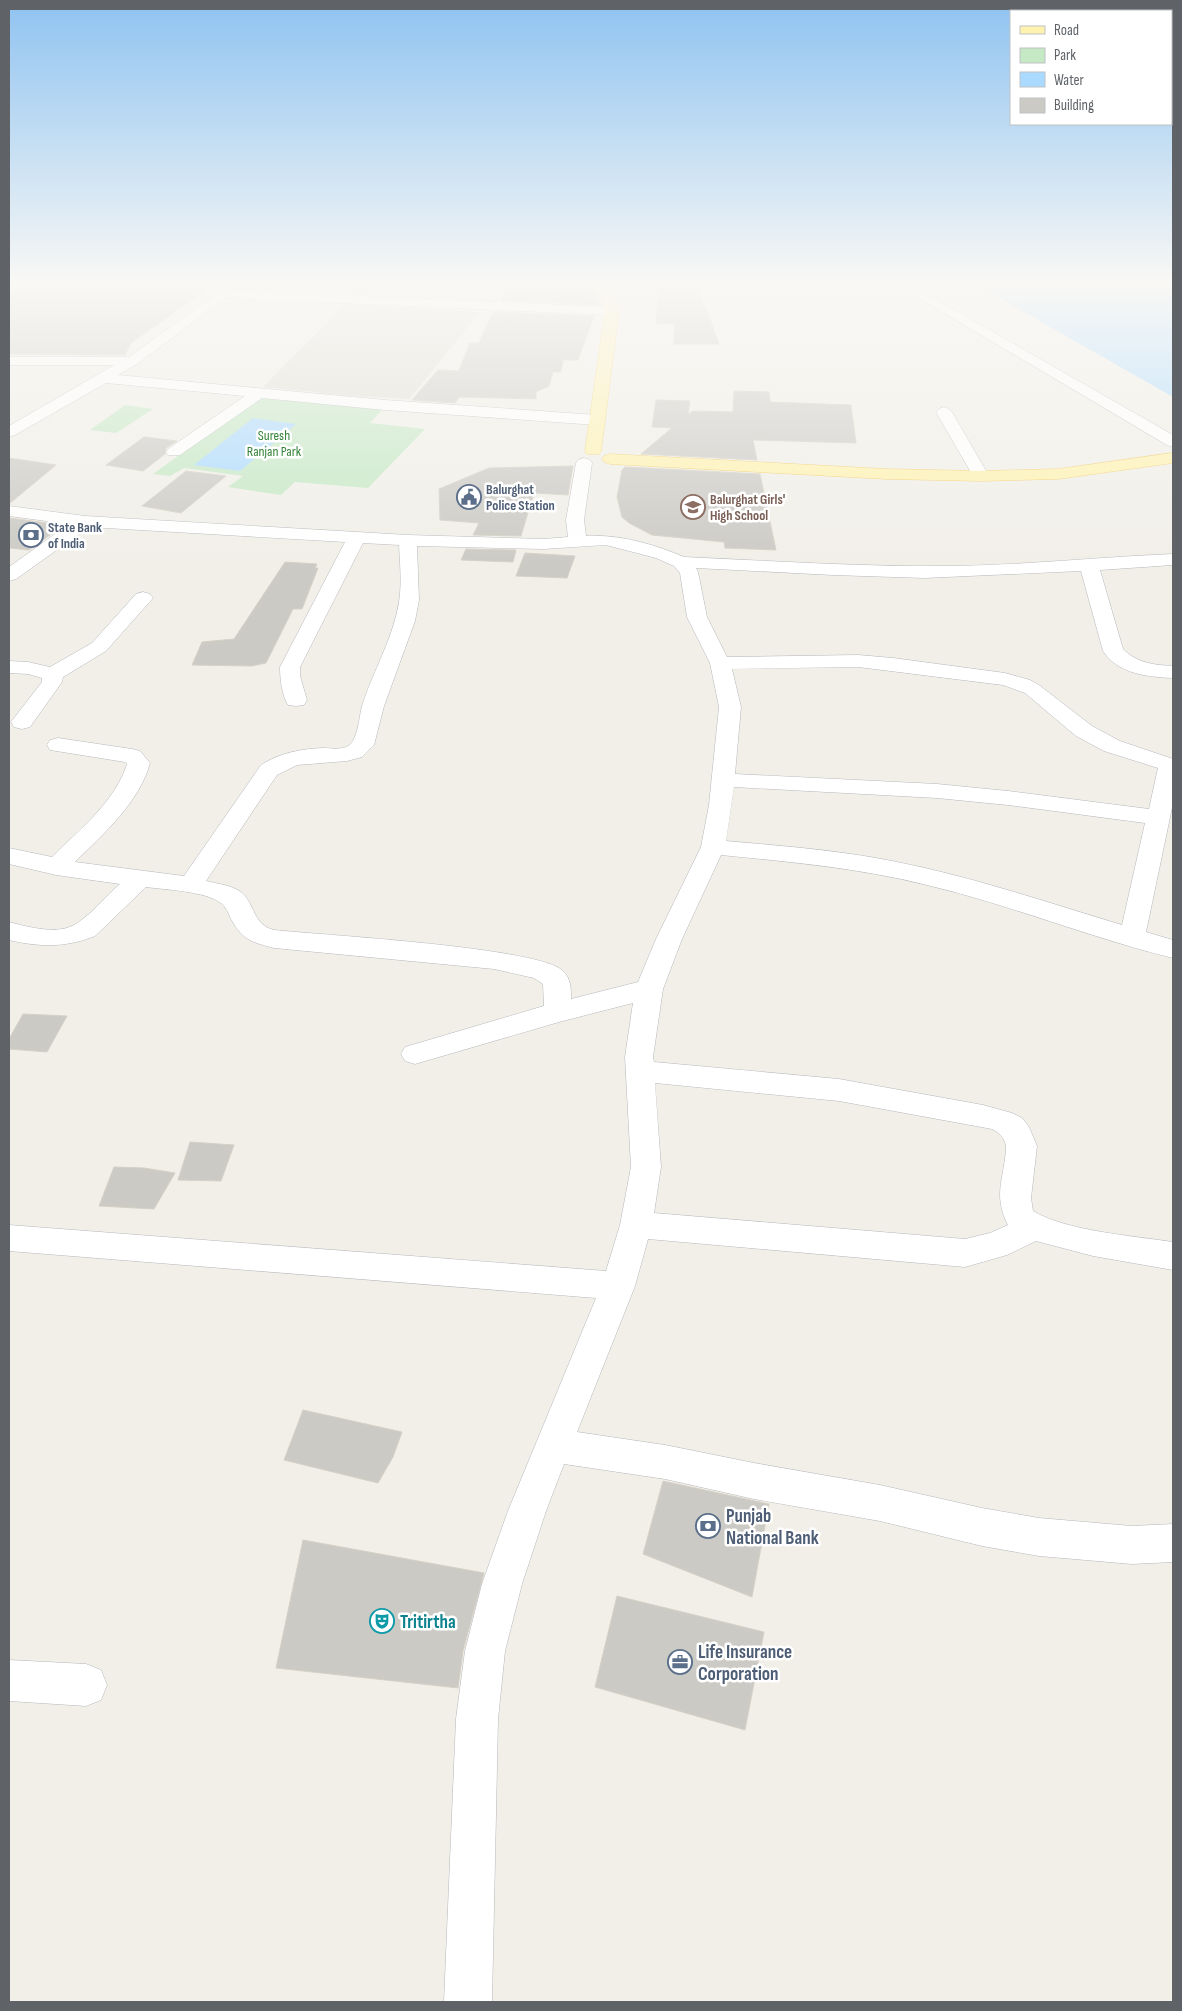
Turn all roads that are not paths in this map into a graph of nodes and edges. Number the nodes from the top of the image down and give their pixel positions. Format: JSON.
{"nodes":[{"id":1,"x":103,"y":378,"type":"joint"},
{"id":2,"x":603,"y":378,"type":"edge"},
{"id":3,"x":1063,"y":378,"type":"edge"},
{"id":4,"x":259,"y":393,"type":"junction"},
{"id":5,"x":944,"y":412,"type":"dead end"},
{"id":6,"x":597,"y":420,"type":"junction"},
{"id":7,"x":9,"y":432,"type":"edge"},
{"id":8,"x":1173,"y":442,"type":"edge"},
{"id":9,"x":174,"y":452,"type":"dead end"},
{"id":10,"x":596,"y":459,"type":"junction"},
{"id":11,"x":1172,"y":459,"type":"edge"},
{"id":12,"x":981,"y":476,"type":"junction"},
{"id":13,"x":9,"y":512,"type":"edge"},
{"id":14,"x":85,"y":521,"type":"junction"},
{"id":15,"x":357,"y":537,"type":"junction"},
{"id":16,"x":408,"y":540,"type":"junction"},
{"id":17,"x":584,"y":540,"type":"junction"},
{"id":18,"x":1173,"y":559,"type":"edge"},
{"id":19,"x":681,"y":562,"type":"junction"},
{"id":20,"x":1089,"y":565,"type":"junction"},
{"id":21,"x":9,"y":575,"type":"edge"},
{"id":22,"x":143,"y":598,"type":"dead end"},
{"id":23,"x":720,"y":663,"type":"junction"},
{"id":24,"x":9,"y":667,"type":"edge"},
{"id":25,"x":1173,"y":672,"type":"edge"},
{"id":26,"x":52,"y":674,"type":"junction"},
{"id":27,"x":296,"y":700,"type":"dead end"},
{"id":28,"x":22,"y":722,"type":"dead end"},
{"id":29,"x":58,"y":745,"type":"dead end"},
{"id":30,"x":1172,"y":766,"type":"edge"},
{"id":31,"x":723,"y":780,"type":"junction"},
{"id":32,"x":1158,"y":818,"type":"junction"},
{"id":33,"x":713,"y":847,"type":"junction"},
{"id":34,"x":9,"y":856,"type":"edge"},
{"id":35,"x":56,"y":867,"type":"junction"},
{"id":36,"x":141,"y":878,"type":"junction"},
{"id":37,"x":191,"y":885,"type":"junction"},
{"id":38,"x":9,"y":931,"type":"edge"},
{"id":39,"x":1132,"y":938,"type":"junction"},
{"id":40,"x":1173,"y":950,"type":"edge"},
{"id":41,"x":649,"y":989,"type":"junction"},
{"id":42,"x":558,"y":1012,"type":"junction"},
{"id":43,"x":415,"y":1054,"type":"dead end"},
{"id":44,"x":640,"y":1071,"type":"junction"},
{"id":45,"x":636,"y":1225,"type":"junction"},
{"id":46,"x":1033,"y":1228,"type":"junction"},
{"id":47,"x":9,"y":1238,"type":"edge"},
{"id":48,"x":1173,"y":1256,"type":"edge"},
{"id":49,"x":618,"y":1286,"type":"junction"},
{"id":50,"x":553,"y":1445,"type":"junction"},
{"id":51,"x":1173,"y":1543,"type":"edge"},
{"id":52,"x":9,"y":1680,"type":"edge"},
{"id":53,"x":86,"y":1685,"type":"dead end"},
{"id":54,"x":468,"y":2002,"type":"edge"}],
"edges":[{"from":1,"to":4,"type":"street"},
{"from":1,"to":7,"type":"street"},
{"from":2,"to":6,"type":"main road"},
{"from":3,"to":8,"type":"street"},
{"from":4,"to":6,"type":"street"},
{"from":4,"to":9,"type":"street"},
{"from":5,"to":12,"type":"street"},
{"from":6,"to":10,"type":"main road"},
{"from":10,"to":12,"type":"main road"},
{"from":10,"to":17,"type":"street"},
{"from":11,"to":12,"type":"main road"},
{"from":13,"to":14,"type":"street"},
{"from":14,"to":15,"type":"street"},
{"from":14,"to":21,"type":"street"},
{"from":15,"to":16,"type":"street"},
{"from":15,"to":27,"type":"street"},
{"from":16,"to":17,"type":"street"},
{"from":16,"to":37,"type":"street"},
{"from":17,"to":19,"type":"street"},
{"from":18,"to":20,"type":"street"},
{"from":19,"to":20,"type":"street"},
{"from":19,"to":23,"type":"street"},
{"from":20,"to":25,"type":"street"},
{"from":22,"to":26,"type":"street"},
{"from":23,"to":30,"type":"street"},
{"from":23,"to":31,"type":"street"},
{"from":24,"to":26,"type":"street"},
{"from":26,"to":28,"type":"street"},
{"from":29,"to":35,"type":"street"},
{"from":30,"to":32,"type":"street"},
{"from":31,"to":32,"type":"street"},
{"from":31,"to":33,"type":"street"},
{"from":32,"to":39,"type":"street"},
{"from":33,"to":39,"type":"street"},
{"from":33,"to":41,"type":"street"},
{"from":34,"to":35,"type":"street"},
{"from":35,"to":36,"type":"street"},
{"from":36,"to":37,"type":"street"},
{"from":36,"to":38,"type":"street"},
{"from":37,"to":42,"type":"street"},
{"from":39,"to":40,"type":"street"},
{"from":41,"to":42,"type":"street"},
{"from":41,"to":44,"type":"street"},
{"from":42,"to":43,"type":"street"},
{"from":44,"to":45,"type":"street"},
{"from":44,"to":46,"type":"street"},
{"from":45,"to":46,"type":"street"},
{"from":45,"to":49,"type":"street"},
{"from":46,"to":48,"type":"street"},
{"from":47,"to":49,"type":"street"},
{"from":49,"to":50,"type":"street"},
{"from":50,"to":51,"type":"street"},
{"from":50,"to":54,"type":"street"},
{"from":52,"to":53,"type":"street"}]}
